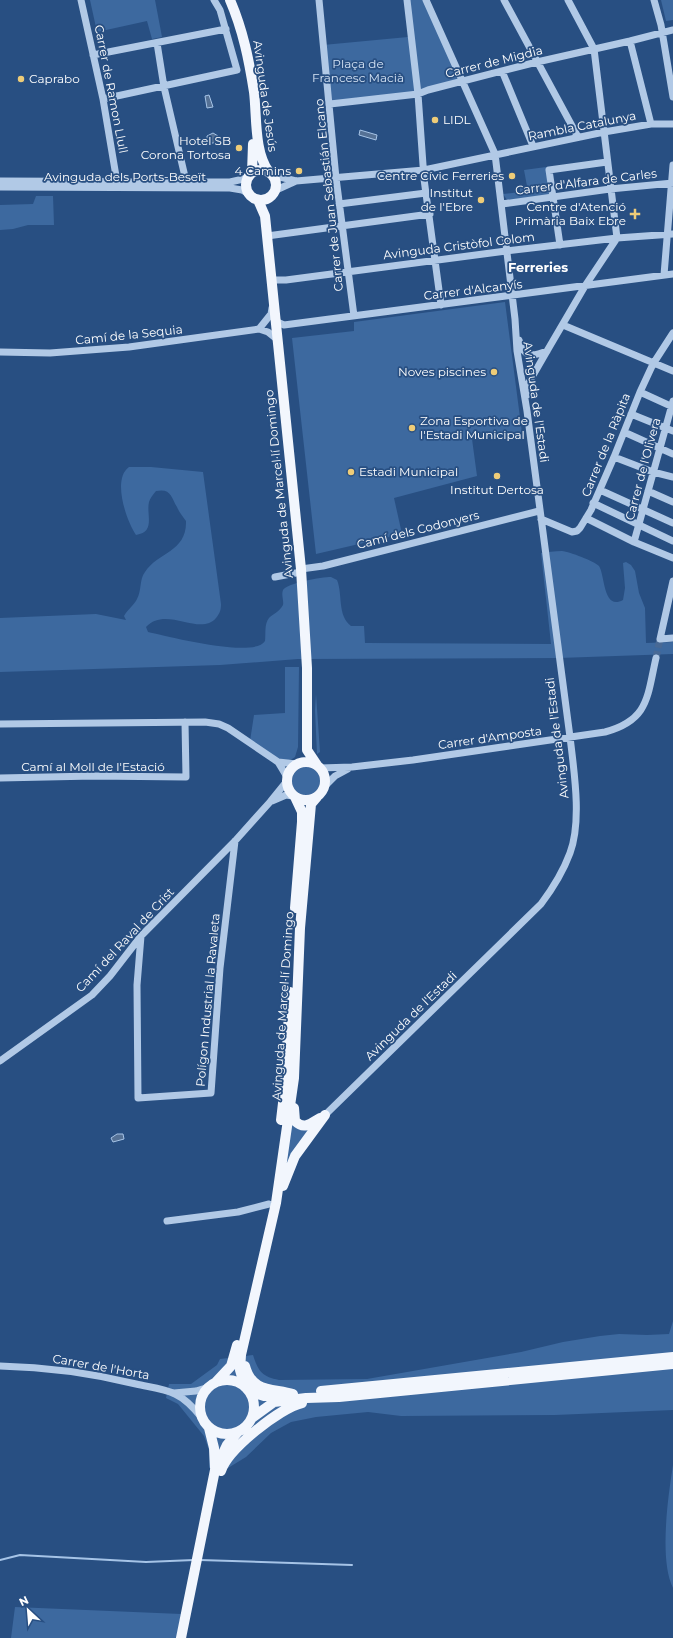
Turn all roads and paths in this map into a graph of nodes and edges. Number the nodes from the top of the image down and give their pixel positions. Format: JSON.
{"nodes":[{"id":1,"x":82,"y":0,"type":"edge"},
{"id":2,"x":214,"y":0,"type":"edge"},
{"id":3,"x":222,"y":0,"type":"edge"},
{"id":4,"x":230,"y":0,"type":"edge"},
{"id":5,"x":319,"y":0,"type":"edge"},
{"id":6,"x":406,"y":0,"type":"edge"},
{"id":7,"x":426,"y":0,"type":"edge"},
{"id":8,"x":504,"y":0,"type":"edge"},
{"id":9,"x":568,"y":0,"type":"edge"},
{"id":10,"x":654,"y":0,"type":"edge"},
{"id":11,"x":661,"y":25,"type":"junction"},
{"id":12,"x":673,"y":27,"type":"edge"},
{"id":13,"x":226,"y":29,"type":"junction"},
{"id":14,"x":673,"y":30,"type":"edge"},
{"id":15,"x":662,"y":33,"type":"junction"},
{"id":16,"x":630,"y":41,"type":"junction"},
{"id":17,"x":157,"y":43,"type":"junction"},
{"id":18,"x":594,"y":49,"type":"junction"},
{"id":19,"x":93,"y":56,"type":"junction"},
{"id":20,"x":537,"y":62,"type":"junction"},
{"id":21,"x":241,"y":71,"type":"junction"},
{"id":22,"x":502,"y":71,"type":"junction"},
{"id":23,"x":463,"y":82,"type":"junction"},
{"id":24,"x":164,"y":87,"type":"junction"},
{"id":25,"x":418,"y":94,"type":"junction"},
{"id":26,"x":673,"y":97,"type":"edge"},
{"id":27,"x":102,"y":98,"type":"junction"},
{"id":28,"x":330,"y":104,"type":"junction"},
{"id":29,"x":651,"y":124,"type":"junction"},
{"id":30,"x":673,"y":124,"type":"edge"},
{"id":31,"x":604,"y":132,"type":"junction"},
{"id":32,"x":578,"y":137,"type":"junction"},
{"id":33,"x":533,"y":146,"type":"junction"},
{"id":34,"x":495,"y":154,"type":"junction"},
{"id":35,"x":608,"y":162,"type":"junction"},
{"id":36,"x":673,"y":164,"type":"edge"},
{"id":37,"x":424,"y":170,"type":"junction"},
{"id":38,"x":270,"y":174,"type":"junction"},
{"id":39,"x":250,"y":176,"type":"junction"},
{"id":40,"x":336,"y":178,"type":"junction"},
{"id":41,"x":0,"y":181,"type":"edge"},
{"id":42,"x":186,"y":181,"type":"junction"},
{"id":43,"x":296,"y":181,"type":"junction"},
{"id":44,"x":117,"y":182,"type":"junction"},
{"id":45,"x":672,"y":182,"type":"edge"},
{"id":46,"x":0,"y":187,"type":"edge"},
{"id":47,"x":610,"y":189,"type":"junction"},
{"id":48,"x":426,"y":193,"type":"junction"},
{"id":49,"x":249,"y":194,"type":"junction"},
{"id":50,"x":273,"y":194,"type":"junction"},
{"id":51,"x":552,"y":197,"type":"junction"},
{"id":52,"x":258,"y":200,"type":"junction"},
{"id":53,"x":339,"y":204,"type":"junction"},
{"id":54,"x":502,"y":204,"type":"junction"},
{"id":55,"x":430,"y":214,"type":"junction"},
{"id":56,"x":265,"y":216,"type":"junction"},
{"id":57,"x":342,"y":226,"type":"junction"},
{"id":58,"x":670,"y":234,"type":"edge"},
{"id":59,"x":267,"y":236,"type":"junction"},
{"id":60,"x":617,"y":238,"type":"junction"},
{"id":61,"x":560,"y":245,"type":"junction"},
{"id":62,"x":506,"y":251,"type":"junction"},
{"id":63,"x":436,"y":260,"type":"junction"},
{"id":64,"x":348,"y":272,"type":"junction"},
{"id":65,"x":673,"y":274,"type":"edge"},
{"id":66,"x":664,"y":275,"type":"junction"},
{"id":67,"x":271,"y":280,"type":"junction"},
{"id":68,"x":585,"y":286,"type":"junction"},
{"id":69,"x":512,"y":296,"type":"junction"},
{"id":70,"x":274,"y":302,"type":"junction"},
{"id":71,"x":441,"y":305,"type":"junction"},
{"id":72,"x":354,"y":316,"type":"junction"},
{"id":73,"x":515,"y":319,"type":"junction"},
{"id":74,"x":275,"y":321,"type":"junction"},
{"id":75,"x":563,"y":325,"type":"junction"},
{"id":76,"x":259,"y":329,"type":"junction"},
{"id":77,"x":673,"y":332,"type":"edge"},
{"id":78,"x":278,"y":340,"type":"junction"},
{"id":79,"x":547,"y":351,"type":"junction"},
{"id":80,"x":0,"y":352,"type":"edge"},
{"id":81,"x":653,"y":364,"type":"junction"},
{"id":82,"x":673,"y":371,"type":"edge"},
{"id":83,"x":521,"y":376,"type":"junction"},
{"id":84,"x":530,"y":381,"type":"junction"},
{"id":85,"x":640,"y":392,"type":"junction"},
{"id":86,"x":673,"y":405,"type":"edge"},
{"id":87,"x":527,"y":411,"type":"junction"},
{"id":88,"x":631,"y":414,"type":"junction"},
{"id":89,"x":666,"y":428,"type":"junction"},
{"id":90,"x":673,"y":431,"type":"edge"},
{"id":91,"x":624,"y":432,"type":"junction"},
{"id":92,"x":660,"y":448,"type":"junction"},
{"id":93,"x":673,"y":454,"type":"edge"},
{"id":94,"x":614,"y":457,"type":"junction"},
{"id":95,"x":653,"y":472,"type":"junction"},
{"id":96,"x":673,"y":477,"type":"edge"},
{"id":97,"x":600,"y":490,"type":"junction"},
{"id":98,"x":648,"y":491,"type":"junction"},
{"id":99,"x":673,"y":502,"type":"edge"},
{"id":100,"x":594,"y":504,"type":"junction"},
{"id":101,"x":644,"y":510,"type":"junction"},
{"id":102,"x":539,"y":511,"type":"junction"},
{"id":103,"x":586,"y":518,"type":"junction"},
{"id":104,"x":541,"y":519,"type":"junction"},
{"id":105,"x":673,"y":523,"type":"edge"},
{"id":106,"x":640,"y":525,"type":"junction"},
{"id":107,"x":673,"y":540,"type":"edge"},
{"id":108,"x":634,"y":542,"type":"junction"},
{"id":109,"x":673,"y":558,"type":"edge"},
{"id":110,"x":301,"y":570,"type":"junction"},
{"id":111,"x":275,"y":577,"type":"dead end"},
{"id":112,"x":673,"y":580,"type":"edge"},
{"id":113,"x":673,"y":638,"type":"edge"},
{"id":114,"x":656,"y":658,"type":"tunnel mouth"},
{"id":115,"x":185,"y":722,"type":"junction"},
{"id":116,"x":0,"y":724,"type":"edge"},
{"id":117,"x":570,"y":737,"type":"junction"},
{"id":118,"x":307,"y":750,"type":"junction"},
{"id":119,"x":278,"y":762,"type":"junction"},
{"id":120,"x":298,"y":764,"type":"junction"},
{"id":121,"x":318,"y":767,"type":"junction"},
{"id":122,"x":352,"y":767,"type":"junction"},
{"id":123,"x":0,"y":778,"type":"edge"},
{"id":124,"x":287,"y":779,"type":"junction"},
{"id":125,"x":324,"y":786,"type":"junction"},
{"id":126,"x":294,"y":797,"type":"junction"},
{"id":127,"x":317,"y":797,"type":"junction"},
{"id":128,"x":270,"y":802,"type":"junction"},
{"id":129,"x":235,"y":841,"type":"junction"},
{"id":130,"x":141,"y":936,"type":"junction"},
{"id":131,"x":0,"y":1061,"type":"edge"},
{"id":132,"x":294,"y":1078,"type":"junction"},
{"id":133,"x":325,"y":1115,"type":"junction"},
{"id":134,"x":273,"y":1203,"type":"junction"},
{"id":135,"x":167,"y":1221,"type":"dead end"},
{"id":136,"x":246,"y":1335,"type":"junction"},
{"id":137,"x":673,"y":1357,"type":"edge"},
{"id":138,"x":673,"y":1364,"type":"edge"},
{"id":139,"x":0,"y":1366,"type":"edge"},
{"id":140,"x":603,"y":1368,"type":"junction"},
{"id":141,"x":213,"y":1385,"type":"junction"},
{"id":142,"x":247,"y":1389,"type":"junction"},
{"id":143,"x":174,"y":1394,"type":"junction"},
{"id":144,"x":293,"y":1394,"type":"junction"},
{"id":145,"x":339,"y":1397,"type":"junction"},
{"id":146,"x":202,"y":1418,"type":"junction"},
{"id":147,"x":252,"y":1418,"type":"junction"},
{"id":148,"x":209,"y":1428,"type":"junction"},
{"id":149,"x":237,"y":1432,"type":"junction"},
{"id":150,"x":215,"y":1470,"type":"junction"},
{"id":151,"x":205,"y":1519,"type":"junction"},
{"id":152,"x":181,"y":1638,"type":"edge"}],
"edges":[{"from":1,"to":19,"type":"street","name":"Carrer de Ramon Llull"},
{"from":2,"to":13,"type":"street"},
{"from":3,"to":21,"type":"main road","name":"Avinguda de Jesús"},
{"from":4,"to":38,"type":"main road","name":"Avinguda de Jesús"},
{"from":5,"to":28,"type":"street","name":"Carrer de Juan Sebastián Elcano"},
{"from":6,"to":25,"type":"street"},
{"from":7,"to":23,"type":"street","name":"Avinguda de l'Estadi"},
{"from":8,"to":20,"type":"street"},
{"from":9,"to":18,"type":"street"},
{"from":10,"to":11,"type":"street"},
{"from":11,"to":12,"type":"street"},
{"from":11,"to":15,"type":"street"},
{"from":13,"to":17,"type":"street"},
{"from":13,"to":21,"type":"street"},
{"from":14,"to":15,"type":"street","name":"Carrer de Migdia"},
{"from":15,"to":16,"type":"street","name":"Carrer de Migdia"},
{"from":15,"to":26,"type":"street"},
{"from":16,"to":18,"type":"street","name":"Carrer de Migdia"},
{"from":16,"to":29,"type":"street"},
{"from":17,"to":19,"type":"street"},
{"from":17,"to":24,"type":"street"},
{"from":18,"to":20,"type":"street","name":"Carrer de Migdia"},
{"from":18,"to":31,"type":"street"},
{"from":19,"to":27,"type":"street","name":"Carrer de Ramon Llull"},
{"from":20,"to":22,"type":"street","name":"Carrer de Migdia"},
{"from":20,"to":32,"type":"street"},
{"from":21,"to":24,"type":"street"},
{"from":21,"to":39,"type":"main road","name":"Avinguda de Jesús"},
{"from":22,"to":23,"type":"street","name":"Carrer de Migdia"},
{"from":22,"to":33,"type":"street"},
{"from":23,"to":25,"type":"street","name":"Carrer de Migdia"},
{"from":23,"to":34,"type":"street","name":"Avinguda de l'Estadi"},
{"from":24,"to":27,"type":"street"},
{"from":24,"to":42,"type":"street"},
{"from":25,"to":28,"type":"street","name":"Carrer de Migdia"},
{"from":25,"to":37,"type":"street"},
{"from":27,"to":44,"type":"street","name":"Carrer de Ramon Llull"},
{"from":28,"to":40,"type":"street","name":"Carrer de Juan Sebastián Elcano"},
{"from":29,"to":30,"type":"street","name":"Rambla Catalunya"},
{"from":29,"to":31,"type":"street","name":"Rambla Catalunya"},
{"from":31,"to":32,"type":"street","name":"Rambla Catalunya"},
{"from":31,"to":35,"type":"street"},
{"from":32,"to":33,"type":"street","name":"Rambla Catalunya"},
{"from":33,"to":34,"type":"street","name":"Rambla Catalunya"},
{"from":34,"to":37,"type":"street","name":"Rambla Catalunya"},
{"from":34,"to":54,"type":"street","name":"Avinguda de l'Estadi"},
{"from":35,"to":47,"type":"street"},
{"from":35,"to":51,"type":"street"},
{"from":36,"to":45,"type":"street"},
{"from":37,"to":40,"type":"street","name":"Rambla Catalunya"},
{"from":37,"to":48,"type":"street"},
{"from":38,"to":39,"type":"main road"},
{"from":38,"to":43,"type":"street"},
{"from":38,"to":50,"type":"main road"},
{"from":39,"to":42,"type":"street","name":"Avinguda dels Ports-Beseït"},
{"from":39,"to":49,"type":"main road"},
{"from":40,"to":43,"type":"street","name":"Rambla Catalunya"},
{"from":40,"to":53,"type":"street","name":"Carrer de Juan Sebastián Elcano"},
{"from":41,"to":44,"type":"street","name":"Avinguda dels Ports-Beseït"},
{"from":42,"to":44,"type":"street","name":"Avinguda dels Ports-Beseït"},
{"from":43,"to":50,"type":"street"},
{"from":45,"to":47,"type":"street","name":"Carrer d'Alfara de Carles"},
{"from":45,"to":58,"type":"street"},
{"from":46,"to":49,"type":"street","name":"Avinguda dels Ports-Beseït"},
{"from":47,"to":51,"type":"street","name":"Carrer d'Alfara de Carles"},
{"from":47,"to":60,"type":"street"},
{"from":48,"to":53,"type":"street"},
{"from":48,"to":55,"type":"street"},
{"from":49,"to":52,"type":"main road"},
{"from":50,"to":52,"type":"main road"},
{"from":50,"to":56,"type":"main road","name":"Avinguda de Marcel·lí Domingo"},
{"from":51,"to":54,"type":"street","name":"Carrer d'Alfara de Carles"},
{"from":51,"to":61,"type":"street"},
{"from":52,"to":56,"type":"main road","name":"Avinguda de Marcel·lí Domingo"},
{"from":53,"to":57,"type":"street","name":"Carrer de Juan Sebastián Elcano"},
{"from":54,"to":62,"type":"street","name":"Avinguda de l'Estadi"},
{"from":55,"to":57,"type":"street"},
{"from":55,"to":63,"type":"street"},
{"from":56,"to":59,"type":"main road","name":"Avinguda de Marcel·lí Domingo"},
{"from":57,"to":59,"type":"street"},
{"from":57,"to":64,"type":"street","name":"Carrer de Juan Sebastián Elcano"},
{"from":58,"to":60,"type":"street","name":"Avinguda Cristòfol Colom"},
{"from":58,"to":66,"type":"street"},
{"from":59,"to":67,"type":"main road","name":"Avinguda de Marcel·lí Domingo"},
{"from":60,"to":61,"type":"street","name":"Avinguda Cristòfol Colom"},
{"from":60,"to":68,"type":"street"},
{"from":61,"to":62,"type":"street","name":"Avinguda Cristòfol Colom"},
{"from":62,"to":63,"type":"street","name":"Avinguda Cristòfol Colom"},
{"from":62,"to":69,"type":"street","name":"Avinguda de l'Estadi"},
{"from":63,"to":64,"type":"street","name":"Avinguda Cristòfol Colom"},
{"from":63,"to":71,"type":"street"},
{"from":64,"to":67,"type":"street","name":"Avinguda Cristòfol Colom"},
{"from":64,"to":72,"type":"street","name":"Carrer de Juan Sebastián Elcano"},
{"from":65,"to":66,"type":"street","name":"Carrer d'Alcanyís"},
{"from":66,"to":68,"type":"street","name":"Carrer d'Alcanyís"},
{"from":67,"to":70,"type":"main road","name":"Avinguda de Marcel·lí Domingo"},
{"from":68,"to":69,"type":"street","name":"Carrer d'Alcanyís"},
{"from":68,"to":75,"type":"street"},
{"from":69,"to":71,"type":"street","name":"Carrer d'Alcanyís"},
{"from":69,"to":73,"type":"street","name":"Avinguda de l'Estadi"},
{"from":70,"to":74,"type":"main road","name":"Avinguda de Marcel·lí Domingo"},
{"from":70,"to":76,"type":"street"},
{"from":71,"to":72,"type":"street","name":"Carrer d'Alcanyís"},
{"from":72,"to":74,"type":"street","name":"Carrer d'Alcanyís"},
{"from":73,"to":79,"type":"street"},
{"from":73,"to":83,"type":"street","name":"Avinguda de l'Estadi"},
{"from":74,"to":78,"type":"main road","name":"Avinguda de Marcel·lí Domingo"},
{"from":75,"to":79,"type":"street"},
{"from":75,"to":81,"type":"street"},
{"from":76,"to":78,"type":"street"},
{"from":76,"to":80,"type":"street","name":"Camí de la Sequia"},
{"from":77,"to":81,"type":"street","name":"Carrer de la Ràpita"},
{"from":78,"to":110,"type":"main road","name":"Avinguda de Marcel·lí Domingo"},
{"from":79,"to":84,"type":"street"},
{"from":81,"to":82,"type":"street"},
{"from":81,"to":85,"type":"street","name":"Carrer de la Ràpita"},
{"from":83,"to":84,"type":"street"},
{"from":83,"to":87,"type":"street","name":"Avinguda de l'Estadi"},
{"from":84,"to":87,"type":"street"},
{"from":85,"to":86,"type":"street"},
{"from":85,"to":88,"type":"street","name":"Carrer de la Ràpita"},
{"from":86,"to":89,"type":"street","name":"Carrer de l'Olivera"},
{"from":87,"to":102,"type":"street","name":"Avinguda de l'Estadi"},
{"from":88,"to":89,"type":"street"},
{"from":88,"to":91,"type":"street","name":"Carrer de la Ràpita"},
{"from":89,"to":90,"type":"street"},
{"from":89,"to":92,"type":"street","name":"Carrer de l'Olivera"},
{"from":91,"to":92,"type":"street"},
{"from":91,"to":94,"type":"street","name":"Carrer de la Ràpita"},
{"from":92,"to":93,"type":"street"},
{"from":92,"to":95,"type":"street","name":"Carrer de l'Olivera"},
{"from":94,"to":95,"type":"street"},
{"from":94,"to":97,"type":"street","name":"Carrer de la Ràpita"},
{"from":95,"to":96,"type":"street"},
{"from":95,"to":98,"type":"street","name":"Carrer de l'Olivera"},
{"from":97,"to":100,"type":"street","name":"Carrer de la Ràpita"},
{"from":97,"to":101,"type":"street"},
{"from":98,"to":99,"type":"street"},
{"from":98,"to":101,"type":"street","name":"Carrer de l'Olivera"},
{"from":100,"to":103,"type":"street","name":"Carrer de la Ràpita"},
{"from":100,"to":106,"type":"street"},
{"from":101,"to":105,"type":"street"},
{"from":101,"to":106,"type":"street","name":"Carrer de l'Olivera"},
{"from":102,"to":104,"type":"street","name":"Avinguda de l'Estadi"},
{"from":102,"to":110,"type":"street","name":"Camí dels Codonyers"},
{"from":103,"to":104,"type":"street","name":"Carrer de la Ràpita"},
{"from":103,"to":108,"type":"street"},
{"from":104,"to":117,"type":"street","name":"Avinguda de l'Estadi"},
{"from":106,"to":107,"type":"street"},
{"from":106,"to":108,"type":"street","name":"Carrer de l'Olivera"},
{"from":108,"to":109,"type":"street"},
{"from":110,"to":111,"type":"street","name":"Camí dels Codonyers"},
{"from":110,"to":118,"type":"main road","name":"Avinguda de Marcel·lí Domingo"},
{"from":112,"to":113,"type":"street"},
{"from":114,"to":117,"type":"street","name":"Carrer d'Amposta"},
{"from":115,"to":116,"type":"street"},
{"from":115,"to":119,"type":"street"},
{"from":115,"to":123,"type":"street","name":"Camí al Moll de l'Estació"},
{"from":117,"to":122,"type":"street","name":"Carrer d'Amposta"},
{"from":117,"to":133,"type":"street","name":"Avinguda de l'Estadi"},
{"from":118,"to":120,"type":"main road"},
{"from":118,"to":121,"type":"main road"},
{"from":119,"to":120,"type":"street"},
{"from":119,"to":124,"type":"street"},
{"from":120,"to":121,"type":"main road"},
{"from":120,"to":124,"type":"main road"},
{"from":121,"to":122,"type":"street","name":"Carrer d'Amposta"},
{"from":121,"to":125,"type":"main road"},
{"from":122,"to":125,"type":"street"},
{"from":124,"to":126,"type":"main road"},
{"from":124,"to":128,"type":"street","name":"Camí del Raval de Crist"},
{"from":125,"to":127,"type":"main road"},
{"from":126,"to":127,"type":"main road"},
{"from":126,"to":128,"type":"street"},
{"from":126,"to":134,"type":"main road"},
{"from":127,"to":132,"type":"main road","name":"Avinguda de Marcel·lí Domingo"},
{"from":128,"to":129,"type":"street","name":"Camí del Raval de Crist"},
{"from":129,"to":130,"type":"street","name":"Camí del Raval de Crist"},
{"from":129,"to":130,"type":"street","name":"Polígon Industrial la Ravaleta"},
{"from":130,"to":131,"type":"street","name":"Camí del Raval de Crist"},
{"from":132,"to":133,"type":"main road"},
{"from":132,"to":134,"type":"main road","name":"Avinguda de Marcel·lí Domingo"},
{"from":133,"to":134,"type":"main road"},
{"from":134,"to":135,"type":"street"},
{"from":134,"to":136,"type":"main road","name":"Avinguda de Marcel·lí Domingo"},
{"from":134,"to":141,"type":"main road"},
{"from":136,"to":142,"type":"main road"},
{"from":136,"to":144,"type":"main road"},
{"from":137,"to":140,"type":"main road"},
{"from":138,"to":140,"type":"main road"},
{"from":139,"to":143,"type":"street","name":"Carrer de l'Horta"},
{"from":140,"to":144,"type":"main road"},
{"from":140,"to":145,"type":"main road"},
{"from":141,"to":142,"type":"main road"},
{"from":141,"to":143,"type":"street"},
{"from":141,"to":146,"type":"main road"},
{"from":142,"to":144,"type":"main road"},
{"from":142,"to":147,"type":"main road"},
{"from":143,"to":146,"type":"street"},
{"from":145,"to":147,"type":"main road"},
{"from":145,"to":151,"type":"main road"},
{"from":146,"to":148,"type":"main road"},
{"from":147,"to":149,"type":"main road"},
{"from":148,"to":149,"type":"main road"},
{"from":148,"to":150,"type":"main road"},
{"from":149,"to":150,"type":"main road"},
{"from":150,"to":151,"type":"main road"},
{"from":151,"to":152,"type":"main road"}]}
